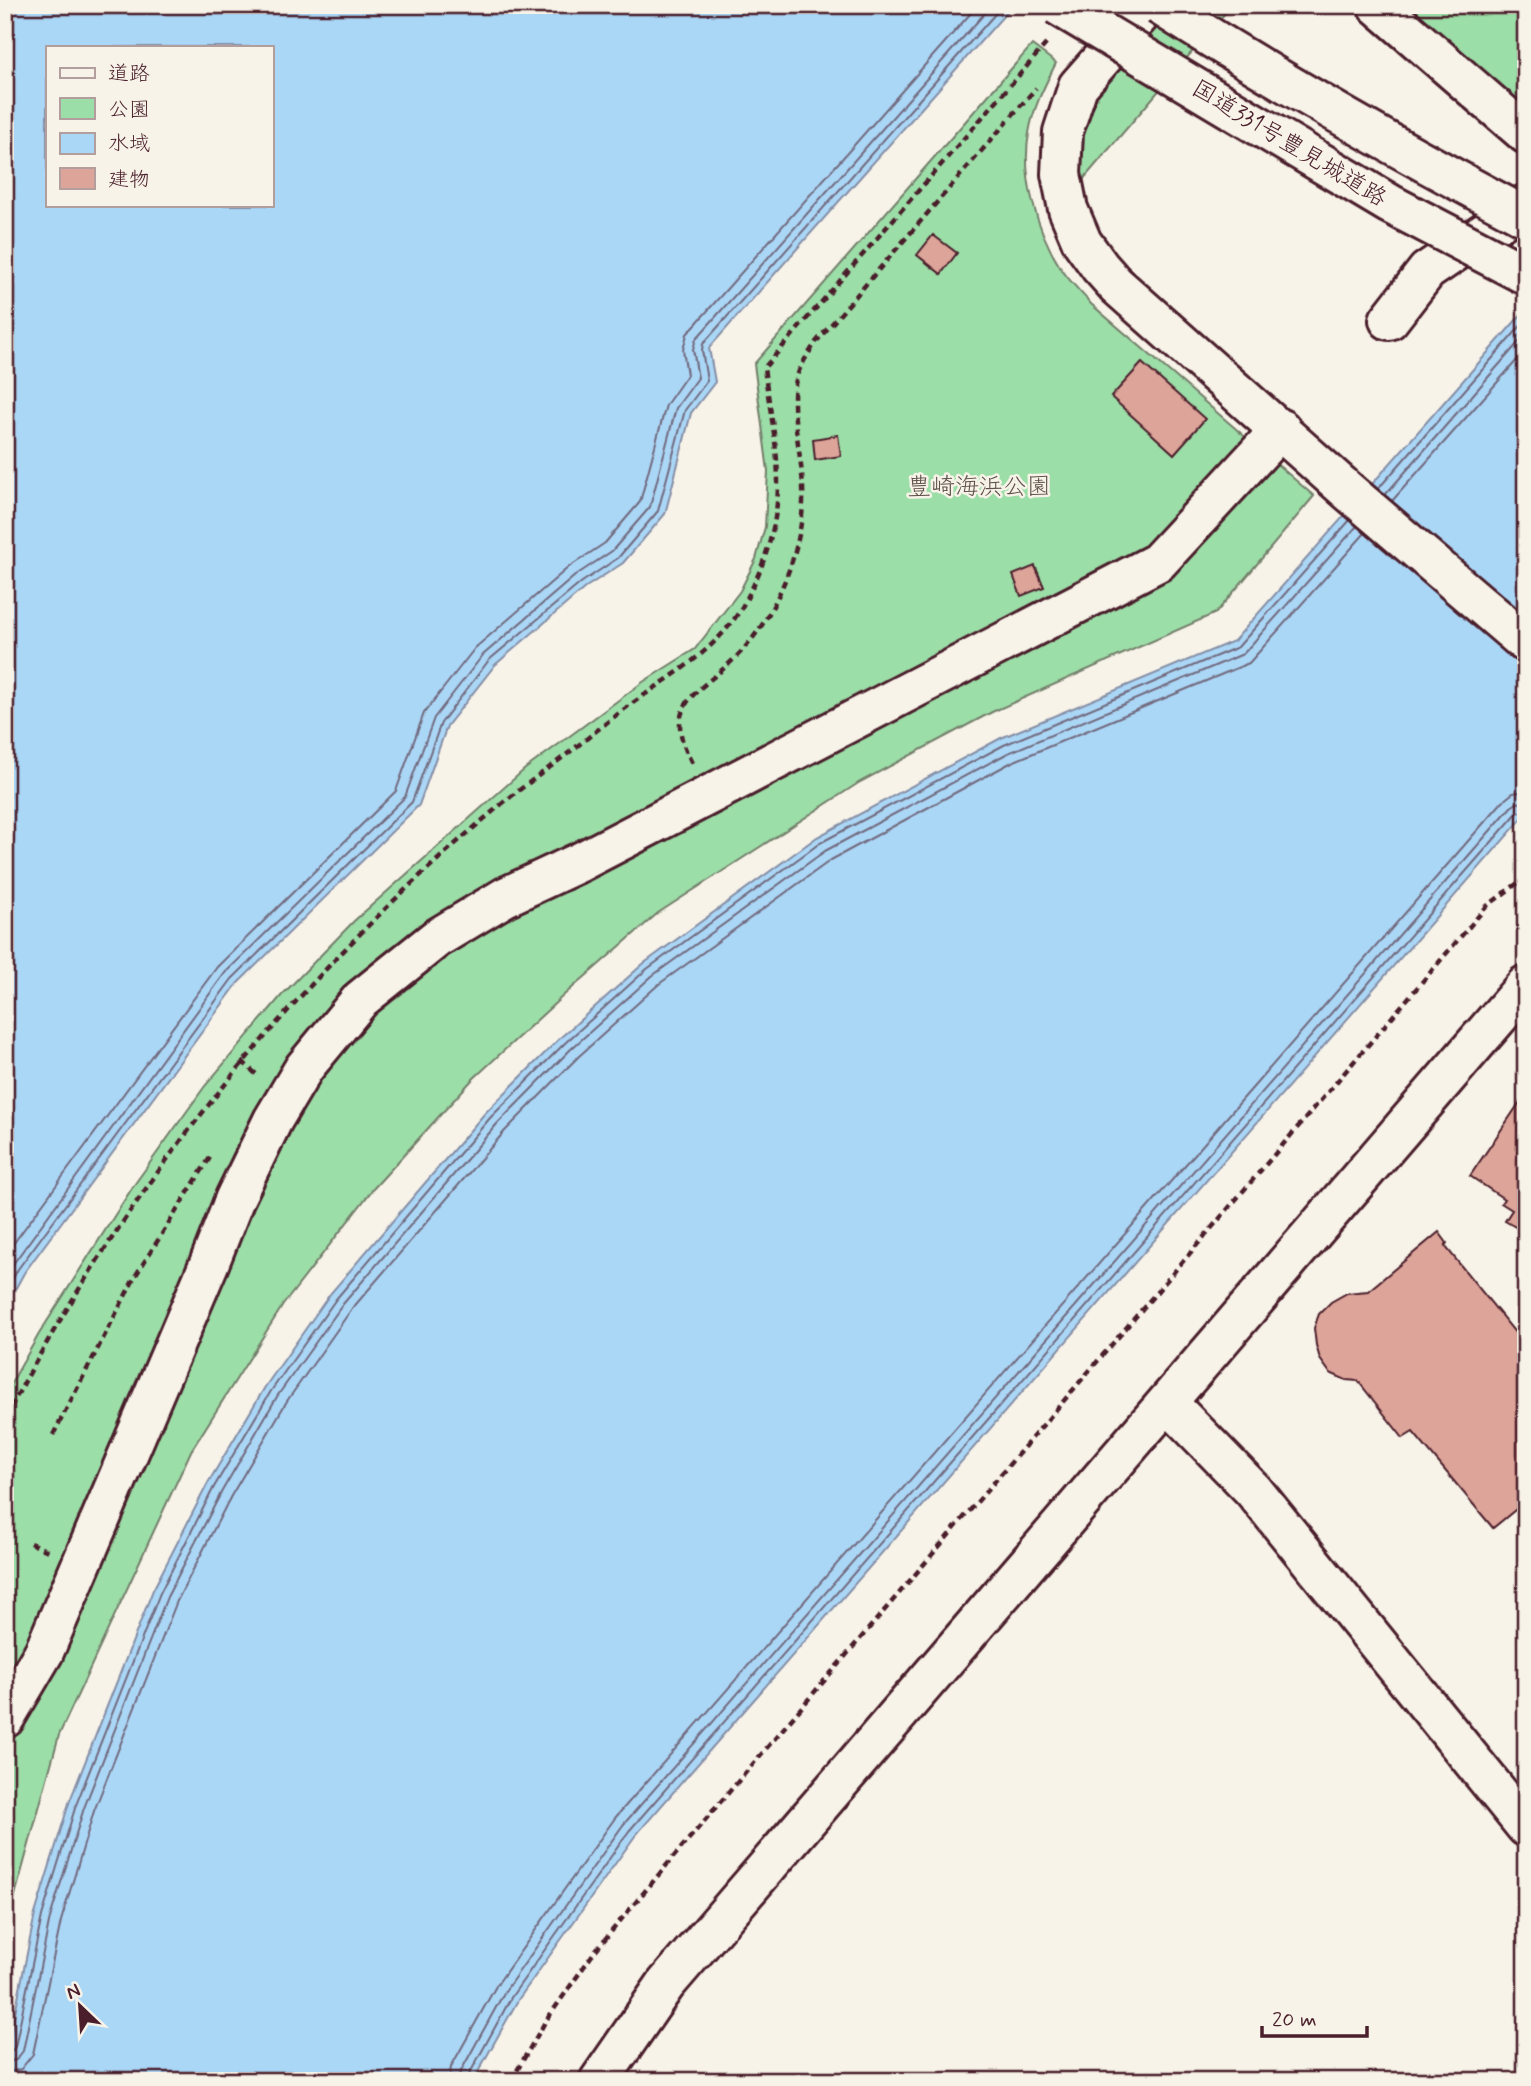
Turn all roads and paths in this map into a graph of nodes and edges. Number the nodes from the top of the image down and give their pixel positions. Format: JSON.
{"nodes":[{"id":1,"x":1149,"y":5,"type":"edge"},
{"id":2,"x":1159,"y":5,"type":"edge"},
{"id":3,"x":1377,"y":5,"type":"edge"},
{"id":4,"x":1055,"y":21,"type":"edge"},
{"id":5,"x":1039,"y":85,"type":"dead end"},
{"id":6,"x":1526,"y":134,"type":"edge"},
{"id":7,"x":1526,"y":204,"type":"edge"},
{"id":8,"x":1526,"y":217,"type":"edge"},
{"id":9,"x":1526,"y":275,"type":"edge"},
{"id":10,"x":1389,"y":320,"type":"dead end"},
{"id":11,"x":1281,"y":429,"type":"junction"},
{"id":12,"x":1526,"y":643,"type":"edge"},
{"id":13,"x":709,"y":795,"type":"junction"},
{"id":14,"x":1526,"y":877,"type":"edge"},
{"id":15,"x":1526,"y":985,"type":"edge"},
{"id":16,"x":212,"y":1153,"type":"dead end"},
{"id":17,"x":1168,"y":1403,"type":"junction"},
{"id":18,"x":5,"y":1418,"type":"edge"},
{"id":19,"x":53,"y":1435,"type":"dead end"},
{"id":20,"x":5,"y":1718,"type":"edge"},
{"id":21,"x":1526,"y":1826,"type":"edge"},
{"id":22,"x":511,"y":2081,"type":"edge"},
{"id":23,"x":599,"y":2081,"type":"edge"}],
"edges":[{"from":1,"to":11,"type":"main road"},
{"from":2,"to":8,"type":"main road","name":"国道331号豊見城道路","bridge":true},
{"from":3,"to":6,"type":"main road"},
{"from":4,"to":9,"type":"main road","name":"国道331号豊見城道路","bridge":true},
{"from":4,"to":18,"type":"path"},
{"from":5,"to":13,"type":"path"},
{"from":7,"to":10,"type":"main road"},
{"from":11,"to":12,"type":"main road"},
{"from":11,"to":13,"type":"main road"},
{"from":13,"to":20,"type":"main road"},
{"from":14,"to":22,"type":"path"},
{"from":15,"to":17,"type":"main road"},
{"from":16,"to":19,"type":"path"},
{"from":17,"to":21,"type":"main road"},
{"from":17,"to":23,"type":"main road"}]}
